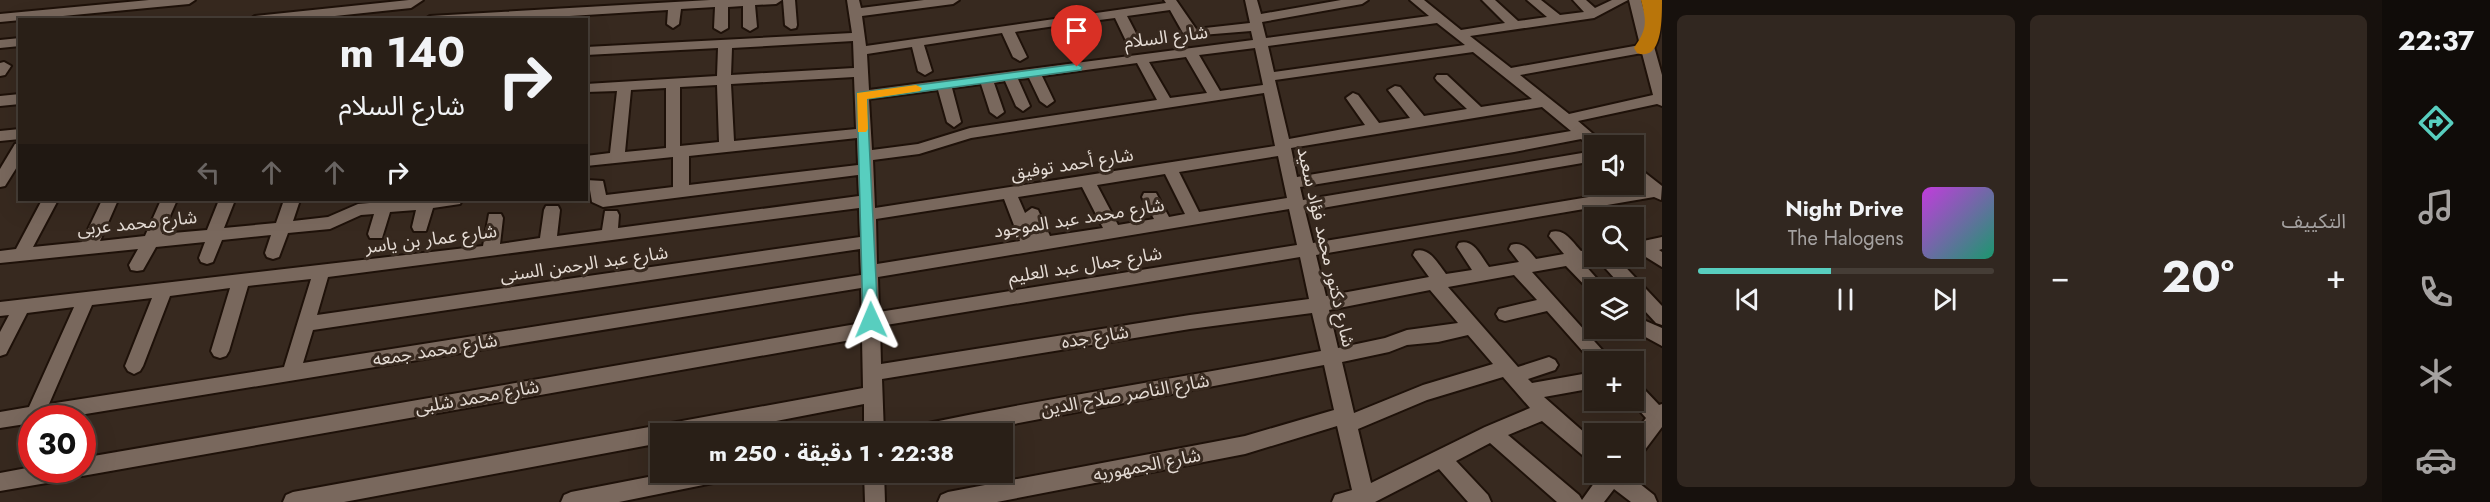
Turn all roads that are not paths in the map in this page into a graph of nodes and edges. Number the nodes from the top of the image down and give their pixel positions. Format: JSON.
{"nodes":[{"id":1,"x":189,"y":0,"type":"edge"},
{"id":2,"x":417,"y":0,"type":"edge"},
{"id":3,"x":776,"y":0,"type":"edge"},
{"id":4,"x":789,"y":0,"type":"edge"},
{"id":5,"x":953,"y":0,"type":"edge"},
{"id":6,"x":1251,"y":0,"type":"edge"},
{"id":7,"x":1362,"y":0,"type":"edge"},
{"id":8,"x":1416,"y":0,"type":"edge"},
{"id":9,"x":1488,"y":0,"type":"edge"},
{"id":10,"x":1533,"y":0,"type":"edge"},
{"id":11,"x":1579,"y":0,"type":"edge"},
{"id":12,"x":1622,"y":0,"type":"edge"},
{"id":13,"x":1635,"y":0,"type":"edge"},
{"id":14,"x":1652,"y":0,"type":"edge"},
{"id":15,"x":749,"y":2,"type":"junction"},
{"id":16,"x":722,"y":3,"type":"junction"},
{"id":17,"x":1171,"y":3,"type":"edge"},
{"id":18,"x":675,"y":6,"type":"junction"},
{"id":19,"x":854,"y":7,"type":"edge"},
{"id":20,"x":97,"y":9,"type":"edge"},
{"id":21,"x":589,"y":10,"type":"junction"},
{"id":22,"x":1119,"y":14,"type":"junction"},
{"id":23,"x":1594,"y":14,"type":"junction"},
{"id":24,"x":537,"y":16,"type":"edge"},
{"id":25,"x":513,"y":17,"type":"edge"},
{"id":26,"x":0,"y":18,"type":"edge"},
{"id":27,"x":274,"y":18,"type":"edge"},
{"id":28,"x":485,"y":18,"type":"edge"},
{"id":29,"x":587,"y":18,"type":"edge"},
{"id":30,"x":1439,"y":18,"type":"junction"},
{"id":31,"x":1557,"y":19,"type":"junction"},
{"id":32,"x":1060,"y":22,"type":"junction"},
{"id":33,"x":673,"y":24,"type":"dead end"},
{"id":34,"x":791,"y":25,"type":"dead end"},
{"id":35,"x":1516,"y":26,"type":"junction"},
{"id":36,"x":750,"y":27,"type":"dead end"},
{"id":37,"x":721,"y":28,"type":"dead end"},
{"id":38,"x":1007,"y":29,"type":"junction"},
{"id":39,"x":1257,"y":30,"type":"junction"},
{"id":40,"x":1458,"y":34,"type":"junction"},
{"id":41,"x":1133,"y":41,"type":"dead end"},
{"id":42,"x":18,"y":42,"type":"edge"},
{"id":43,"x":917,"y":42,"type":"junction"},
{"id":44,"x":0,"y":44,"type":"edge"},
{"id":45,"x":725,"y":44,"type":"junction"},
{"id":46,"x":859,"y":44,"type":"junction"},
{"id":47,"x":1072,"y":48,"type":"dead end"},
{"id":48,"x":1475,"y":48,"type":"junction"},
{"id":49,"x":1646,"y":48,"type":"junction"},
{"id":50,"x":588,"y":51,"type":"edge"},
{"id":51,"x":1190,"y":52,"type":"junction"},
{"id":52,"x":1020,"y":57,"type":"dead end"},
{"id":53,"x":1141,"y":59,"type":"junction"},
{"id":54,"x":925,"y":71,"type":"dead end"},
{"id":55,"x":861,"y":72,"type":"junction"},
{"id":56,"x":1034,"y":73,"type":"junction"},
{"id":57,"x":1508,"y":73,"type":"junction"},
{"id":58,"x":1010,"y":76,"type":"junction"},
{"id":59,"x":1442,"y":78,"type":"dead end"},
{"id":60,"x":986,"y":79,"type":"junction"},
{"id":61,"x":724,"y":80,"type":"junction"},
{"id":62,"x":1269,"y":82,"type":"junction"},
{"id":63,"x":673,"y":83,"type":"junction"},
{"id":64,"x":944,"y":85,"type":"junction"},
{"id":65,"x":624,"y":86,"type":"junction"},
{"id":66,"x":588,"y":88,"type":"edge"},
{"id":67,"x":1395,"y":90,"type":"dead end"},
{"id":68,"x":861,"y":96,"type":"junction"},
{"id":69,"x":1216,"y":96,"type":"junction"},
{"id":70,"x":1353,"y":98,"type":"dead end"},
{"id":71,"x":18,"y":99,"type":"edge"},
{"id":72,"x":1661,"y":99,"type":"edge"},
{"id":73,"x":0,"y":101,"type":"edge"},
{"id":74,"x":1047,"y":101,"type":"dead end"},
{"id":75,"x":1545,"y":102,"type":"junction"},
{"id":76,"x":1166,"y":104,"type":"junction"},
{"id":77,"x":1023,"y":106,"type":"dead end"},
{"id":78,"x":997,"y":112,"type":"dead end"},
{"id":79,"x":1478,"y":112,"type":"junction"},
{"id":80,"x":1566,"y":119,"type":"junction"},
{"id":81,"x":1420,"y":121,"type":"junction"},
{"id":82,"x":954,"y":122,"type":"dead end"},
{"id":83,"x":1375,"y":128,"type":"junction"},
{"id":84,"x":862,"y":133,"type":"junction"},
{"id":85,"x":1584,"y":133,"type":"junction"},
{"id":86,"x":18,"y":134,"type":"edge"},
{"id":87,"x":1586,"y":135,"type":"edge"},
{"id":88,"x":0,"y":136,"type":"edge"},
{"id":89,"x":727,"y":147,"type":"junction"},
{"id":90,"x":1283,"y":147,"type":"junction"},
{"id":91,"x":18,"y":151,"type":"edge"},
{"id":92,"x":677,"y":152,"type":"junction"},
{"id":93,"x":617,"y":158,"type":"junction"},
{"id":94,"x":1584,"y":158,"type":"edge"},
{"id":95,"x":588,"y":161,"type":"edge"},
{"id":96,"x":864,"y":162,"type":"junction"},
{"id":97,"x":1170,"y":168,"type":"junction"},
{"id":98,"x":1644,"y":180,"type":"edge"},
{"id":99,"x":1087,"y":181,"type":"junction"},
{"id":100,"x":0,"y":182,"type":"edge"},
{"id":101,"x":1291,"y":183,"type":"junction"},
{"id":102,"x":589,"y":185,"type":"edge"},
{"id":103,"x":681,"y":191,"type":"junction"},
{"id":104,"x":1660,"y":192,"type":"edge"},
{"id":105,"x":1009,"y":193,"type":"junction"},
{"id":106,"x":1150,"y":197,"type":"dead end"},
{"id":107,"x":49,"y":201,"type":"edge"},
{"id":108,"x":110,"y":201,"type":"edge"},
{"id":109,"x":169,"y":201,"type":"edge"},
{"id":110,"x":227,"y":201,"type":"edge"},
{"id":111,"x":292,"y":201,"type":"edge"},
{"id":112,"x":445,"y":201,"type":"edge"},
{"id":113,"x":426,"y":203,"type":"junction"},
{"id":114,"x":1296,"y":204,"type":"junction"},
{"id":115,"x":384,"y":207,"type":"junction"},
{"id":116,"x":867,"y":208,"type":"junction"},
{"id":117,"x":552,"y":210,"type":"dead end"},
{"id":118,"x":1032,"y":214,"type":"dead end"},
{"id":119,"x":611,"y":215,"type":"dead end"},
{"id":120,"x":495,"y":218,"type":"dead end"},
{"id":121,"x":1195,"y":219,"type":"junction"},
{"id":122,"x":1164,"y":224,"type":"junction"},
{"id":123,"x":283,"y":227,"type":"junction"},
{"id":124,"x":420,"y":227,"type":"dead end"},
{"id":125,"x":1113,"y":231,"type":"junction"},
{"id":126,"x":376,"y":234,"type":"dead end"},
{"id":127,"x":215,"y":235,"type":"junction"},
{"id":128,"x":610,"y":235,"type":"junction"},
{"id":129,"x":1557,"y":236,"type":"dead end"},
{"id":130,"x":151,"y":241,"type":"junction"},
{"id":131,"x":868,"y":242,"type":"junction"},
{"id":132,"x":548,"y":243,"type":"junction"},
{"id":133,"x":1662,"y":243,"type":"edge"},
{"id":134,"x":1038,"y":244,"type":"junction"},
{"id":135,"x":1644,"y":247,"type":"edge"},
{"id":136,"x":88,"y":248,"type":"junction"},
{"id":137,"x":1465,"y":248,"type":"dead end"},
{"id":138,"x":1517,"y":249,"type":"dead end"},
{"id":139,"x":1306,"y":250,"type":"junction"},
{"id":140,"x":491,"y":251,"type":"junction"},
{"id":141,"x":1644,"y":251,"type":"edge"},
{"id":142,"x":273,"y":253,"type":"dead end"},
{"id":143,"x":21,"y":255,"type":"junction"},
{"id":144,"x":1421,"y":255,"type":"dead end"},
{"id":145,"x":1584,"y":256,"type":"edge"},
{"id":146,"x":0,"y":257,"type":"edge"},
{"id":147,"x":207,"y":258,"type":"dead end"},
{"id":148,"x":1573,"y":258,"type":"junction"},
{"id":149,"x":1662,"y":261,"type":"edge"},
{"id":150,"x":137,"y":265,"type":"dead end"},
{"id":151,"x":1525,"y":267,"type":"junction"},
{"id":152,"x":1614,"y":267,"type":"edge"},
{"id":153,"x":321,"y":272,"type":"junction"},
{"id":154,"x":1485,"y":274,"type":"junction"},
{"id":155,"x":870,"y":276,"type":"junction"},
{"id":156,"x":1590,"y":279,"type":"edge"},
{"id":157,"x":241,"y":281,"type":"junction"},
{"id":158,"x":1438,"y":283,"type":"junction"},
{"id":159,"x":164,"y":290,"type":"junction"},
{"id":160,"x":86,"y":299,"type":"junction"},
{"id":161,"x":1550,"y":304,"type":"junction"},
{"id":162,"x":1318,"y":305,"type":"junction"},
{"id":163,"x":22,"y":306,"type":"junction"},
{"id":164,"x":0,"y":309,"type":"edge"},
{"id":165,"x":1505,"y":314,"type":"dead end"},
{"id":166,"x":1662,"y":318,"type":"edge"},
{"id":167,"x":305,"y":324,"type":"junction"},
{"id":168,"x":871,"y":325,"type":"junction"},
{"id":169,"x":1471,"y":327,"type":"junction"},
{"id":170,"x":1644,"y":327,"type":"edge"},
{"id":171,"x":1662,"y":339,"type":"edge"},
{"id":172,"x":0,"y":349,"type":"edge"},
{"id":173,"x":219,"y":351,"type":"dead end"},
{"id":174,"x":1594,"y":351,"type":"edge"},
{"id":175,"x":1331,"y":357,"type":"junction"},
{"id":176,"x":1549,"y":365,"type":"dead end"},
{"id":177,"x":134,"y":366,"type":"dead end"},
{"id":178,"x":1511,"y":372,"type":"junction"},
{"id":179,"x":872,"y":373,"type":"junction"},
{"id":180,"x":291,"y":374,"type":"junction"},
{"id":181,"x":1584,"y":382,"type":"edge"},
{"id":182,"x":1528,"y":392,"type":"junction"},
{"id":183,"x":873,"y":394,"type":"junction"},
{"id":184,"x":39,"y":405,"type":"edge"},
{"id":185,"x":96,"y":405,"type":"edge"},
{"id":186,"x":1644,"y":405,"type":"edge"},
{"id":187,"x":1544,"y":411,"type":"junction"},
{"id":188,"x":18,"y":417,"type":"edge"},
{"id":189,"x":0,"y":420,"type":"edge"},
{"id":190,"x":1345,"y":420,"type":"junction"},
{"id":191,"x":719,"y":423,"type":"edge"},
{"id":192,"x":874,"y":423,"type":"edge"},
{"id":193,"x":978,"y":423,"type":"edge"},
{"id":194,"x":1658,"y":423,"type":"edge"},
{"id":195,"x":1492,"y":432,"type":"junction"},
{"id":196,"x":650,"y":436,"type":"edge"},
{"id":197,"x":1644,"y":438,"type":"edge"},
{"id":198,"x":1584,"y":445,"type":"edge"},
{"id":199,"x":1440,"y":458,"type":"junction"},
{"id":200,"x":96,"y":464,"type":"edge"},
{"id":201,"x":18,"y":479,"type":"edge"},
{"id":202,"x":0,"y":482,"type":"edge"},
{"id":203,"x":667,"y":483,"type":"edge"},
{"id":204,"x":874,"y":483,"type":"edge"},
{"id":205,"x":1607,"y":483,"type":"edge"},
{"id":206,"x":1625,"y":483,"type":"edge"},
{"id":207,"x":1364,"y":500,"type":"edge"},
{"id":208,"x":292,"y":502,"type":"edge"},
{"id":209,"x":571,"y":502,"type":"edge"},
{"id":210,"x":875,"y":502,"type":"edge"},
{"id":211,"x":948,"y":502,"type":"edge"},
{"id":212,"x":1342,"y":502,"type":"edge"},
{"id":213,"x":1480,"y":502,"type":"edge"},
{"id":214,"x":1572,"y":502,"type":"edge"},
{"id":215,"x":1591,"y":502,"type":"edge"},
{"id":216,"x":1647,"y":502,"type":"edge"}],
"edges":[{"from":1,"to":20,"type":"street"},
{"from":2,"to":27,"type":"street"},
{"from":3,"to":15,"type":"street"},
{"from":4,"to":34,"type":"street"},
{"from":5,"to":19,"type":"street"},
{"from":6,"to":39,"type":"street","name":"شارع دكتور محمد فؤاد سعيد"},
{"from":7,"to":39,"type":"street"},
{"from":8,"to":30,"type":"street"},
{"from":9,"to":35,"type":"street"},
{"from":10,"to":31,"type":"street"},
{"from":11,"to":23,"type":"street"},
{"from":12,"to":23,"type":"street"},
{"from":13,"to":49,"type":"street"},
{"from":14,"to":49,"type":"highway"},
{"from":15,"to":16,"type":"street"},
{"from":15,"to":36,"type":"street"},
{"from":16,"to":18,"type":"street"},
{"from":16,"to":37,"type":"street"},
{"from":17,"to":22,"type":"street"},
{"from":17,"to":39,"type":"street"},
{"from":18,"to":21,"type":"street"},
{"from":18,"to":33,"type":"street"},
{"from":19,"to":46,"type":"street"},
{"from":20,"to":26,"type":"street"},
{"from":21,"to":24,"type":"street"},
{"from":21,"to":29,"type":"street"},
{"from":22,"to":32,"type":"street"},
{"from":22,"to":41,"type":"street"},
{"from":23,"to":31,"type":"street"},
{"from":24,"to":25,"type":"street"},
{"from":25,"to":28,"type":"street"},
{"from":30,"to":39,"type":"street"},
{"from":30,"to":40,"type":"street"},
{"from":31,"to":35,"type":"street"},
{"from":32,"to":38,"type":"street"},
{"from":32,"to":47,"type":"street"},
{"from":35,"to":40,"type":"street"},
{"from":38,"to":43,"type":"street"},
{"from":38,"to":52,"type":"street"},
{"from":39,"to":51,"type":"street","name":"شارع السلام"},
{"from":39,"to":62,"type":"street","name":"شارع دكتور محمد فؤاد سعيد"},
{"from":40,"to":48,"type":"street"},
{"from":42,"to":44,"type":"street"},
{"from":43,"to":46,"type":"street"},
{"from":43,"to":54,"type":"street"},
{"from":45,"to":46,"type":"street"},
{"from":45,"to":50,"type":"street"},
{"from":45,"to":61,"type":"street"},
{"from":46,"to":55,"type":"street"},
{"from":48,"to":57,"type":"street"},
{"from":48,"to":62,"type":"street"},
{"from":49,"to":57,"type":"street"},
{"from":49,"to":72,"type":"street"},
{"from":51,"to":53,"type":"street","name":"شارع السلام"},
{"from":51,"to":69,"type":"street"},
{"from":53,"to":56,"type":"street","name":"شارع السلام"},
{"from":53,"to":76,"type":"street"},
{"from":55,"to":61,"type":"street"},
{"from":55,"to":68,"type":"street"},
{"from":56,"to":58,"type":"street","name":"شارع السلام"},
{"from":56,"to":74,"type":"street"},
{"from":57,"to":75,"type":"street"},
{"from":58,"to":60,"type":"street","name":"شارع السلام"},
{"from":58,"to":77,"type":"street"},
{"from":59,"to":79,"type":"street"},
{"from":60,"to":64,"type":"street","name":"شارع السلام"},
{"from":60,"to":78,"type":"street"},
{"from":61,"to":63,"type":"street"},
{"from":61,"to":89,"type":"street"},
{"from":62,"to":69,"type":"street"},
{"from":62,"to":90,"type":"street","name":"شارع دكتور محمد فؤاد سعيد"},
{"from":63,"to":65,"type":"street"},
{"from":63,"to":92,"type":"street"},
{"from":64,"to":68,"type":"street","name":"شارع السلام"},
{"from":64,"to":82,"type":"street"},
{"from":65,"to":66,"type":"street"},
{"from":65,"to":93,"type":"street"},
{"from":67,"to":81,"type":"street"},
{"from":68,"to":84,"type":"street"},
{"from":69,"to":76,"type":"street"},
{"from":70,"to":83,"type":"street"},
{"from":71,"to":73,"type":"street"},
{"from":72,"to":80,"type":"street"},
{"from":75,"to":79,"type":"street","name":"شارع أحمد توفيق"},
{"from":75,"to":80,"type":"street"},
{"from":76,"to":96,"type":"street"},
{"from":79,"to":81,"type":"street","name":"شارع أحمد توفيق"},
{"from":80,"to":85,"type":"street"},
{"from":81,"to":83,"type":"street","name":"شارع أحمد توفيق"},
{"from":83,"to":90,"type":"street","name":"شارع أحمد توفيق"},
{"from":84,"to":89,"type":"street"},
{"from":84,"to":96,"type":"street"},
{"from":85,"to":87,"type":"street"},
{"from":85,"to":101,"type":"street"},
{"from":86,"to":88,"type":"street"},
{"from":89,"to":92,"type":"street"},
{"from":90,"to":97,"type":"street","name":"شارع أحمد توفيق"},
{"from":90,"to":101,"type":"street","name":"شارع دكتور محمد فؤاد سعيد"},
{"from":91,"to":100,"type":"street"},
{"from":92,"to":93,"type":"street"},
{"from":92,"to":103,"type":"street"},
{"from":93,"to":95,"type":"street"},
{"from":94,"to":114,"type":"street","name":"شارع محمد عبد الموجود"},
{"from":96,"to":103,"type":"street"},
{"from":96,"to":116,"type":"street"},
{"from":97,"to":99,"type":"street","name":"شارع أحمد توفيق"},
{"from":97,"to":121,"type":"street"},
{"from":98,"to":104,"type":"street"},
{"from":99,"to":105,"type":"street","name":"شارع أحمد توفيق"},
{"from":99,"to":125,"type":"street"},
{"from":101,"to":114,"type":"street","name":"شارع دكتور محمد فؤاد سعيد"},
{"from":102,"to":103,"type":"street"},
{"from":104,"to":139,"type":"street","name":"شارع جمال عبد العليم"},
{"from":105,"to":116,"type":"street","name":"شارع أحمد توفيق"},
{"from":105,"to":134,"type":"street"},
{"from":106,"to":122,"type":"street"},
{"from":107,"to":143,"type":"street"},
{"from":108,"to":136,"type":"street"},
{"from":109,"to":130,"type":"street"},
{"from":110,"to":127,"type":"street"},
{"from":111,"to":123,"type":"street"},
{"from":112,"to":113,"type":"street","name":"شارع محمد عربى"},
{"from":113,"to":115,"type":"street","name":"شارع محمد عربى"},
{"from":113,"to":124,"type":"street"},
{"from":114,"to":121,"type":"street","name":"شارع محمد عبد الموجود"},
{"from":114,"to":139,"type":"street","name":"شارع دكتور محمد فؤاد سعيد"},
{"from":115,"to":123,"type":"street","name":"شارع محمد عربى"},
{"from":115,"to":126,"type":"street"},
{"from":116,"to":128,"type":"street","name":"شارع عمار بن ياسر"},
{"from":116,"to":131,"type":"street"},
{"from":117,"to":132,"type":"street"},
{"from":118,"to":134,"type":"street"},
{"from":119,"to":128,"type":"street"},
{"from":120,"to":140,"type":"street"},
{"from":121,"to":122,"type":"street","name":"شارع محمد عبد الموجود"},
{"from":122,"to":125,"type":"street","name":"شارع محمد عبد الموجود"},
{"from":123,"to":127,"type":"street","name":"شارع محمد عربى"},
{"from":123,"to":142,"type":"street"},
{"from":125,"to":134,"type":"street","name":"شارع محمد عبد الموجود"},
{"from":127,"to":130,"type":"street","name":"شارع محمد عربى"},
{"from":127,"to":147,"type":"street"},
{"from":128,"to":132,"type":"street","name":"شارع عمار بن ياسر"},
{"from":129,"to":148,"type":"street"},
{"from":130,"to":136,"type":"street","name":"شارع محمد عربى"},
{"from":130,"to":150,"type":"street"},
{"from":131,"to":155,"type":"street"},
{"from":131,"to":167,"type":"street","name":"شارع عبد الرحمن السنى"},
{"from":132,"to":140,"type":"street","name":"شارع عمار بن ياسر"},
{"from":133,"to":135,"type":"street"},
{"from":134,"to":155,"type":"street","name":"شارع محمد عبد الموجود"},
{"from":136,"to":143,"type":"street","name":"شارع محمد عربى"},
{"from":137,"to":154,"type":"street"},
{"from":138,"to":151,"type":"street"},
{"from":139,"to":162,"type":"street","name":"شارع دكتور محمد فؤاد سعيد"},
{"from":139,"to":168,"type":"street","name":"شارع جمال عبد العليم"},
{"from":140,"to":153,"type":"street","name":"شارع عمار بن ياسر"},
{"from":141,"to":149,"type":"street"},
{"from":143,"to":146,"type":"street","name":"شارع محمد عربى"},
{"from":144,"to":158,"type":"street"},
{"from":145,"to":148,"type":"street","name":"شارع جده"},
{"from":148,"to":151,"type":"street","name":"شارع جده"},
{"from":148,"to":156,"type":"street"},
{"from":151,"to":154,"type":"street","name":"شارع جده"},
{"from":151,"to":161,"type":"street"},
{"from":152,"to":166,"type":"street"},
{"from":153,"to":157,"type":"street","name":"شارع عمار بن ياسر"},
{"from":153,"to":167,"type":"street"},
{"from":154,"to":158,"type":"street","name":"شارع جده"},
{"from":155,"to":168,"type":"street"},
{"from":155,"to":180,"type":"street","name":"شارع محمد جمعه"},
{"from":157,"to":159,"type":"street","name":"شارع عمار بن ياسر"},
{"from":157,"to":173,"type":"street"},
{"from":158,"to":162,"type":"street","name":"شارع جده"},
{"from":158,"to":169,"type":"street"},
{"from":159,"to":160,"type":"street","name":"شارع عمار بن ياسر"},
{"from":159,"to":177,"type":"street"},
{"from":160,"to":163,"type":"street","name":"شارع عمار بن ياسر"},
{"from":160,"to":184,"type":"street"},
{"from":161,"to":165,"type":"street"},
{"from":161,"to":174,"type":"street"},
{"from":162,"to":175,"type":"street","name":"شارع دكتور محمد فؤاد سعيد"},
{"from":162,"to":179,"type":"street","name":"شارع جده"},
{"from":163,"to":164,"type":"street","name":"شارع عمار بن ياسر"},
{"from":163,"to":172,"type":"street"},
{"from":167,"to":180,"type":"street"},
{"from":168,"to":179,"type":"street"},
{"from":168,"to":200,"type":"street","name":"شارع محمد شلبى"},
{"from":169,"to":175,"type":"street","name":"شارع الناصر صلاح الدين"},
{"from":169,"to":178,"type":"street"},
{"from":170,"to":171,"type":"street"},
{"from":175,"to":190,"type":"street","name":"شارع دكتور محمد فؤاد سعيد"},
{"from":175,"to":193,"type":"street","name":"شارع الناصر صلاح الدين"},
{"from":176,"to":178,"type":"street","name":"شارع الجمهوريه"},
{"from":178,"to":182,"type":"street"},
{"from":178,"to":190,"type":"street","name":"شارع الجمهوريه"},
{"from":179,"to":183,"type":"street"},
{"from":180,"to":185,"type":"street","name":"شارع محمد جمعه"},
{"from":181,"to":182,"type":"street"},
{"from":182,"to":187,"type":"street"},
{"from":183,"to":191,"type":"street"},
{"from":183,"to":192,"type":"street"},
{"from":186,"to":194,"type":"street"},
{"from":187,"to":195,"type":"street"},
{"from":187,"to":198,"type":"street"},
{"from":188,"to":189,"type":"street","name":"شارع محمد جمعه"},
{"from":190,"to":207,"type":"street","name":"شارع دكتور محمد فؤاد سعيد"},
{"from":190,"to":211,"type":"street","name":"شارع الجمهوريه"},
{"from":194,"to":197,"type":"street"},
{"from":195,"to":199,"type":"street"},
{"from":195,"to":214,"type":"street"},
{"from":196,"to":208,"type":"street"},
{"from":199,"to":207,"type":"street"},
{"from":199,"to":213,"type":"street"},
{"from":201,"to":202,"type":"street"},
{"from":203,"to":209,"type":"street"},
{"from":204,"to":210,"type":"street"},
{"from":205,"to":215,"type":"street"},
{"from":206,"to":216,"type":"street"},
{"from":207,"to":212,"type":"street"}]}
